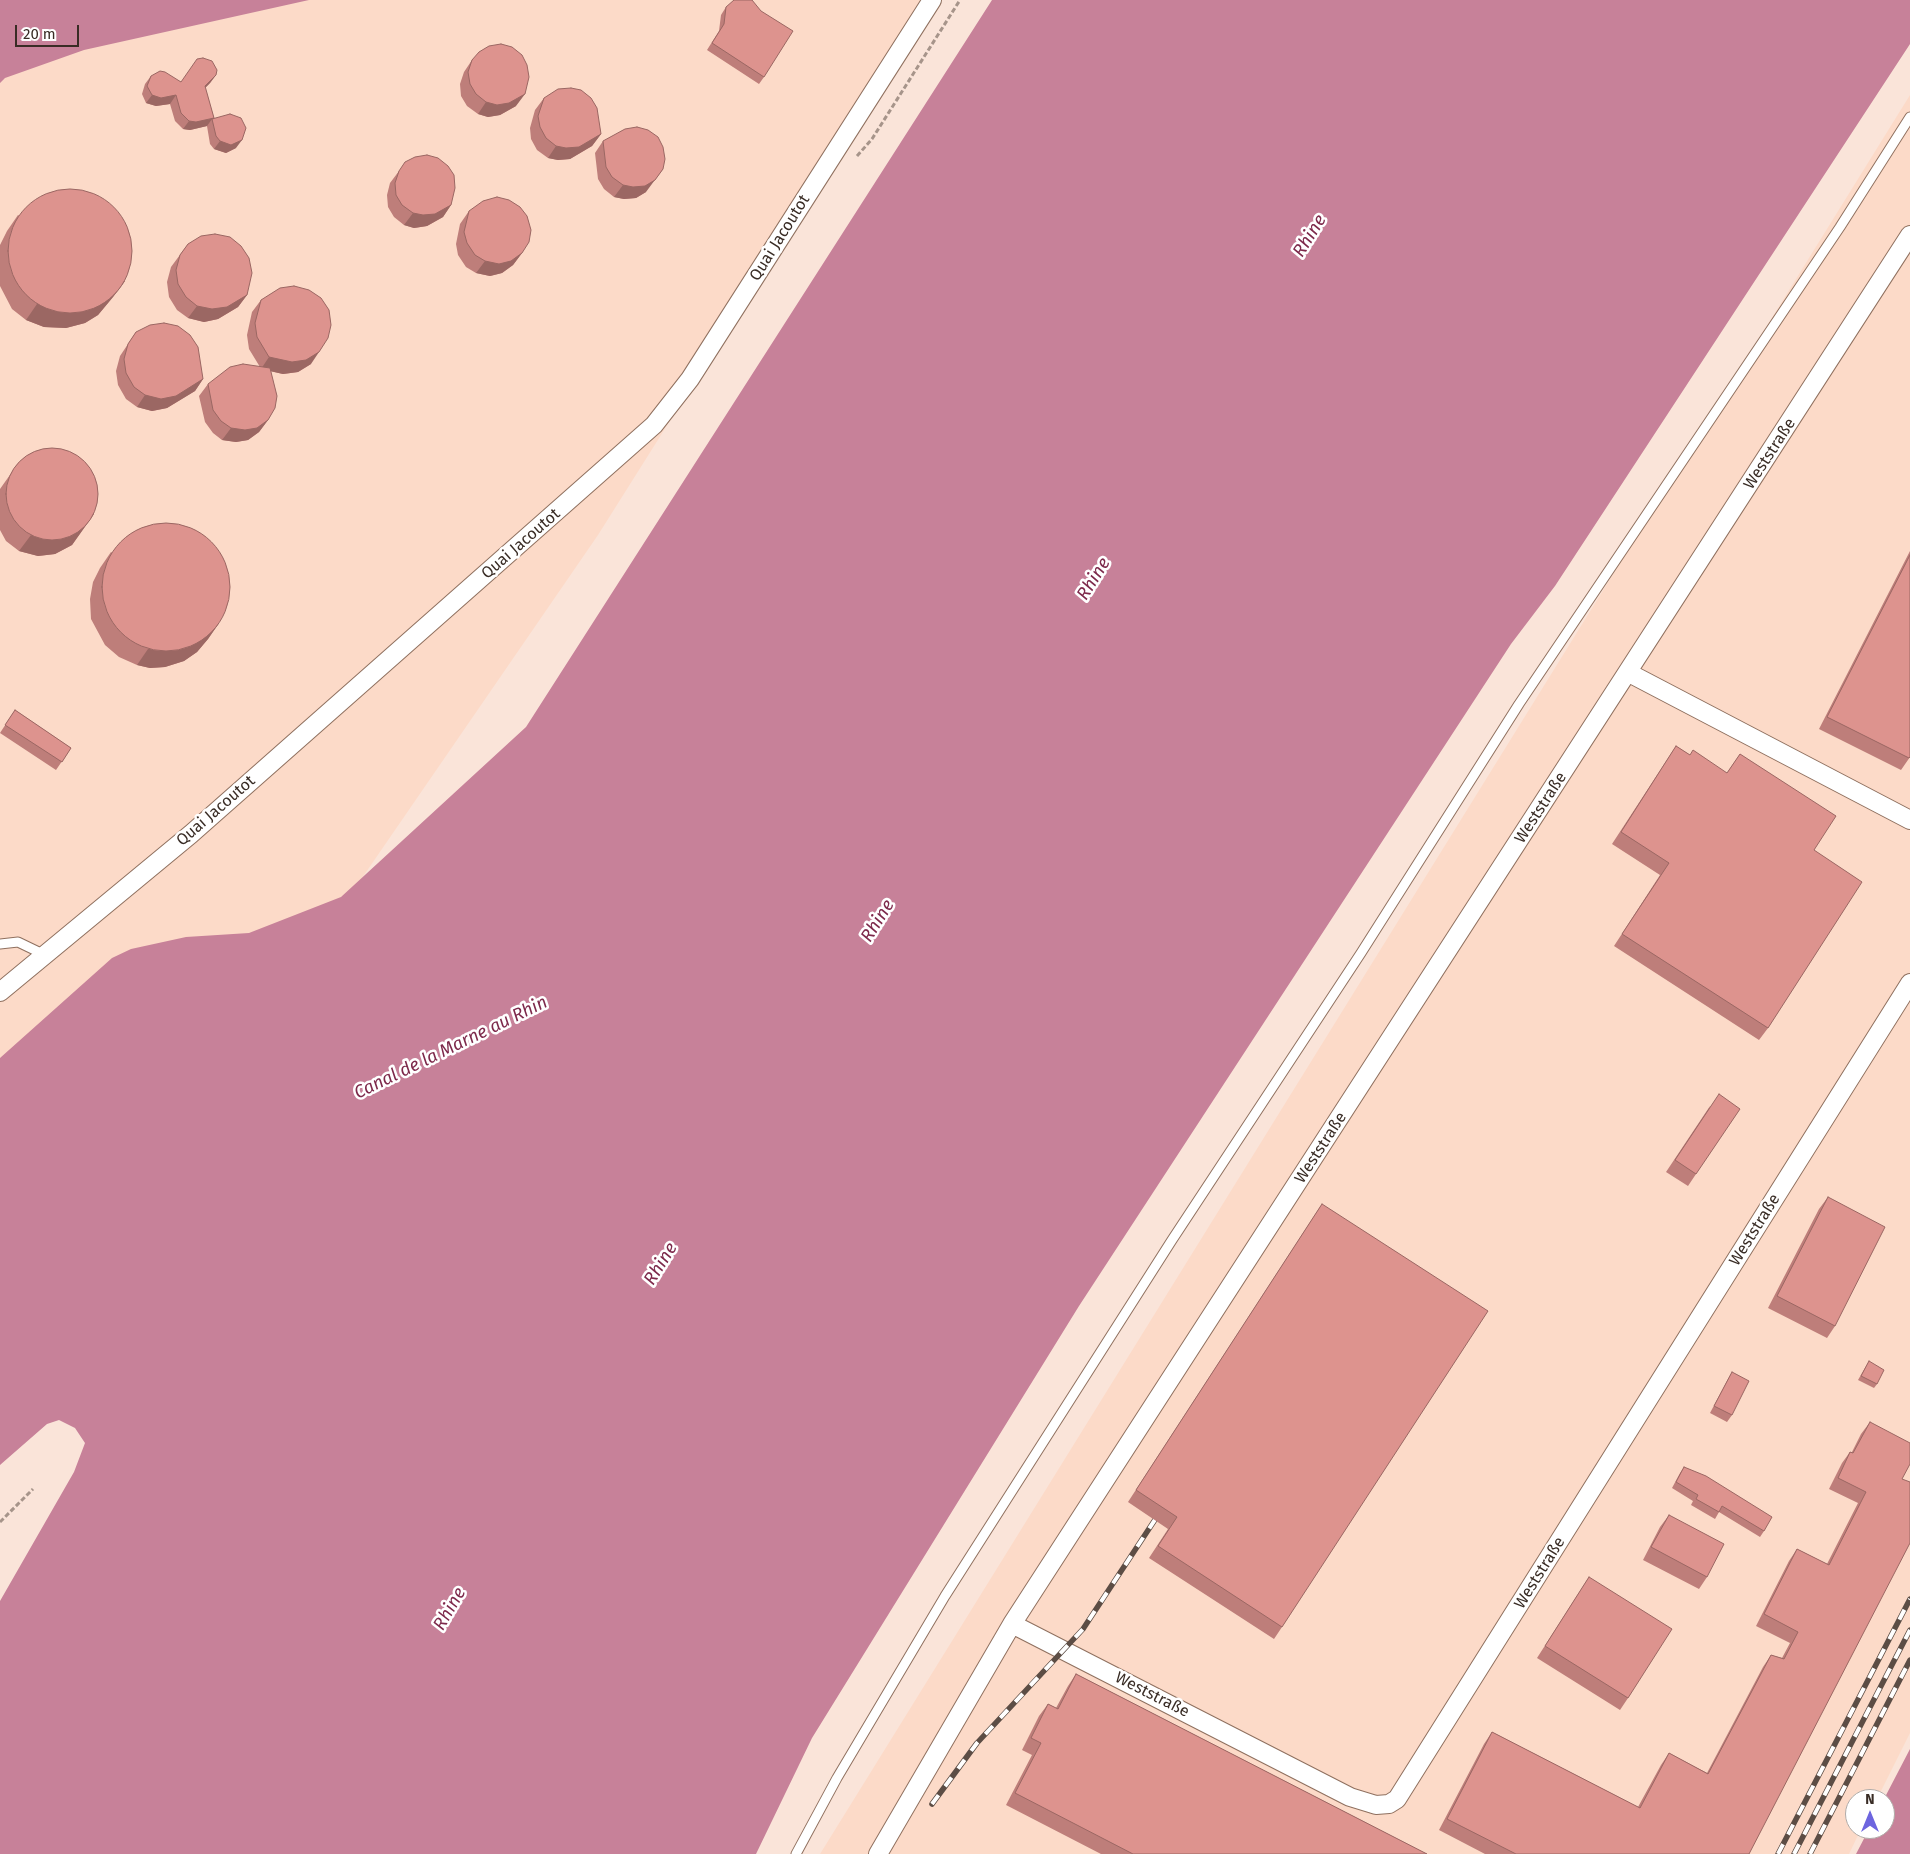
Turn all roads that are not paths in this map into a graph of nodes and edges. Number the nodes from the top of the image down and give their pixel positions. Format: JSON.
{"nodes":[{"id":1,"x":932,"y":0,"type":"edge"},
{"id":2,"x":1910,"y":117,"type":"edge"},
{"id":3,"x":1910,"y":235,"type":"edge"},
{"id":4,"x":1629,"y":672,"type":"junction"},
{"id":5,"x":1910,"y":820,"type":"edge"},
{"id":6,"x":0,"y":944,"type":"edge"},
{"id":7,"x":46,"y":955,"type":"junction"},
{"id":8,"x":1910,"y":982,"type":"edge"},
{"id":9,"x":0,"y":992,"type":"edge"},
{"id":10,"x":1012,"y":1624,"type":"junction"},
{"id":11,"x":796,"y":1854,"type":"edge"},
{"id":12,"x":878,"y":1854,"type":"edge"}],
"edges":[{"from":1,"to":7,"type":"street","name":"Quai Jacoutot"},
{"from":2,"to":11,"type":"lane"},
{"from":3,"to":4,"type":"street","name":"Weststraße"},
{"from":4,"to":5,"type":"street"},
{"from":4,"to":10,"type":"street","name":"Weststraße"},
{"from":6,"to":7,"type":"lane"},
{"from":7,"to":9,"type":"street","name":"Quai Jacoutot"},
{"from":8,"to":10,"type":"street","name":"Weststraße"},
{"from":10,"to":12,"type":"street","name":"Weststraße"}]}
